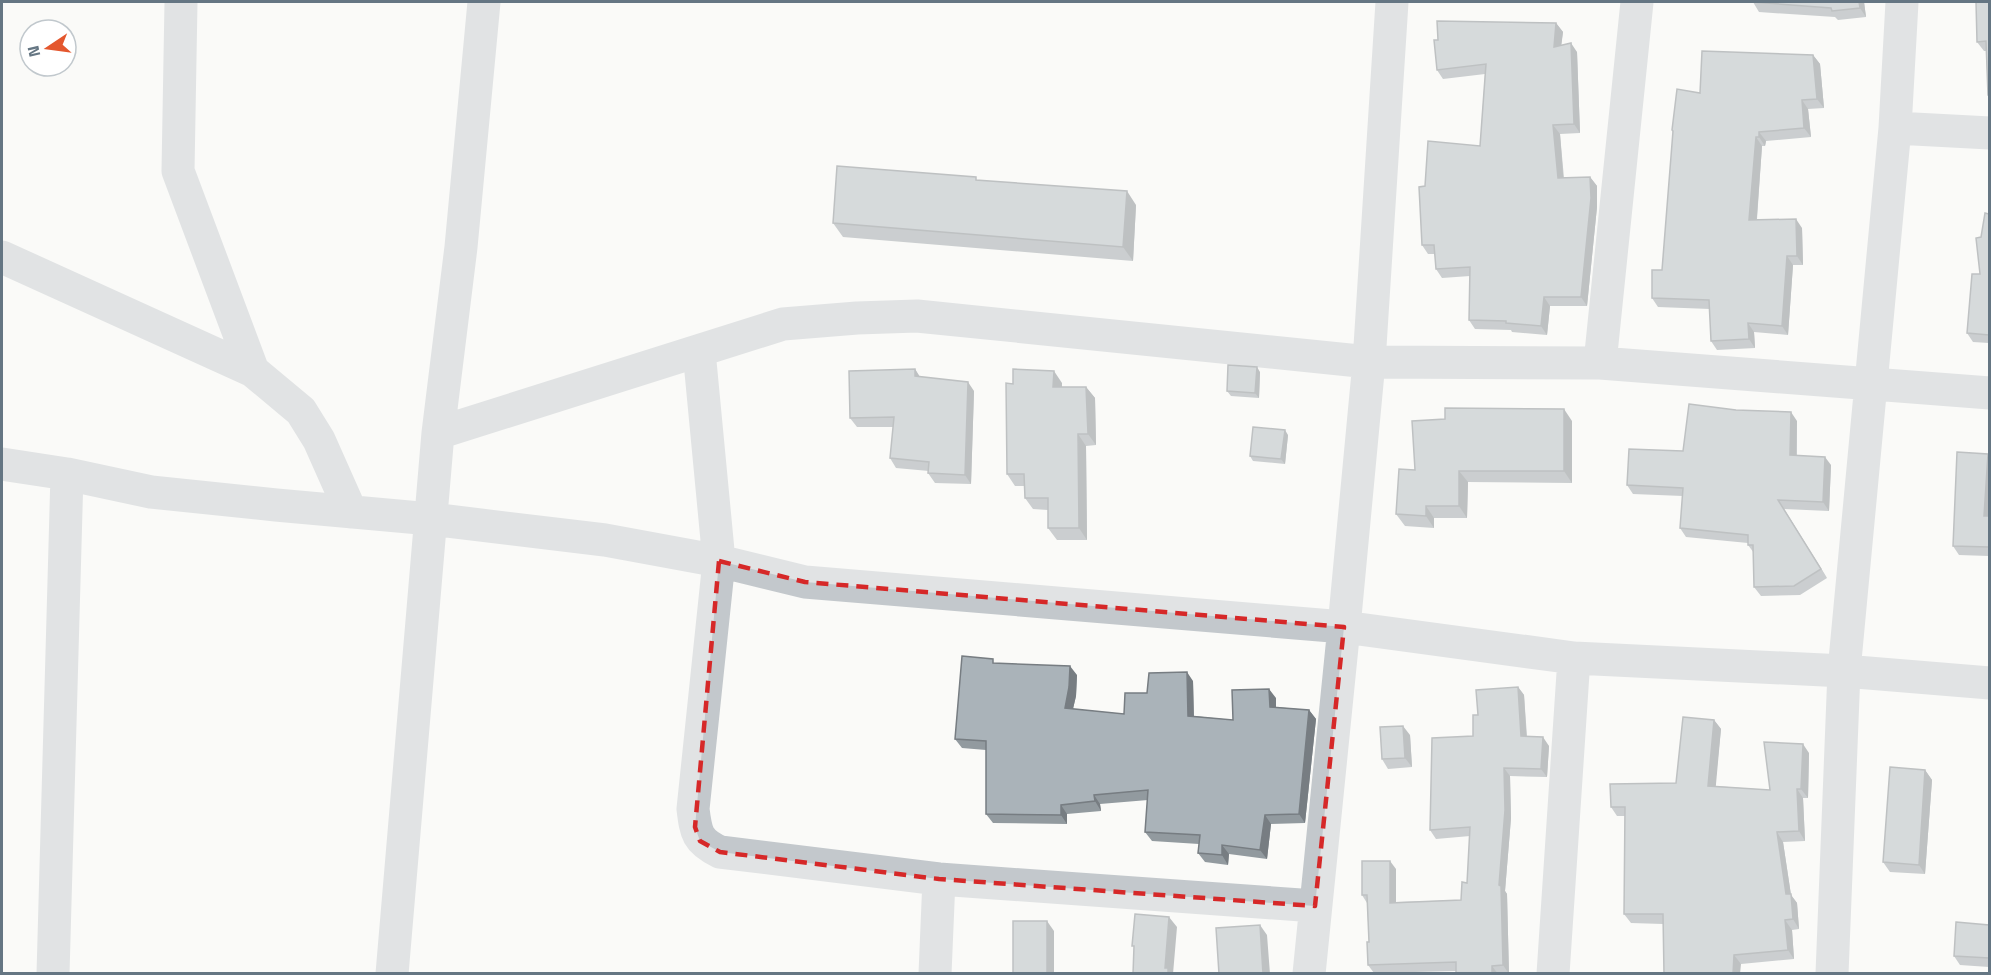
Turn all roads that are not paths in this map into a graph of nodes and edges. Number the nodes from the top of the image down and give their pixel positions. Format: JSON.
{"nodes":[{"id":1,"x":181,"y":2,"type":"edge"},
{"id":2,"x":484,"y":2,"type":"edge"},
{"id":3,"x":1392,"y":2,"type":"edge"},
{"id":4,"x":1637,"y":2,"type":"edge"},
{"id":5,"x":1902,"y":2,"type":"edge"},
{"id":6,"x":1895,"y":128,"type":"junction"},
{"id":7,"x":1989,"y":133,"type":"edge"},
{"id":8,"x":2,"y":257,"type":"edge"},
{"id":9,"x":699,"y":351,"type":"junction"},
{"id":10,"x":1369,"y":362,"type":"junction"},
{"id":11,"x":1600,"y":363,"type":"junction"},
{"id":12,"x":253,"y":371,"type":"junction"},
{"id":13,"x":1872,"y":383,"type":"junction"},
{"id":14,"x":1989,"y":393,"type":"edge"},
{"id":15,"x":438,"y":433,"type":"junction"},
{"id":16,"x":2,"y":464,"type":"edge"},
{"id":17,"x":67,"y":474,"type":"junction"},
{"id":18,"x":351,"y":512,"type":"junction"},
{"id":19,"x":431,"y":519,"type":"junction"},
{"id":20,"x":719,"y":561,"type":"junction"},
{"id":21,"x":1344,"y":627,"type":"junction"},
{"id":22,"x":1574,"y":658,"type":"junction"},
{"id":23,"x":1844,"y":670,"type":"junction"},
{"id":24,"x":1989,"y":683,"type":"edge"},
{"id":25,"x":939,"y":879,"type":"junction"},
{"id":26,"x":1315,"y":906,"type":"junction"},
{"id":27,"x":53,"y":974,"type":"edge"},
{"id":28,"x":392,"y":974,"type":"edge"},
{"id":29,"x":935,"y":974,"type":"edge"},
{"id":30,"x":1309,"y":974,"type":"edge"},
{"id":31,"x":1553,"y":974,"type":"edge"},
{"id":32,"x":1832,"y":974,"type":"edge"}],
"edges":[{"from":1,"to":12,"type":"street"},
{"from":2,"to":15,"type":"street"},
{"from":3,"to":10,"type":"street"},
{"from":4,"to":11,"type":"street"},
{"from":5,"to":6,"type":"street"},
{"from":6,"to":7,"type":"street"},
{"from":6,"to":13,"type":"street"},
{"from":8,"to":12,"type":"street"},
{"from":9,"to":10,"type":"street"},
{"from":9,"to":15,"type":"street"},
{"from":9,"to":20,"type":"street"},
{"from":10,"to":11,"type":"street"},
{"from":10,"to":21,"type":"street"},
{"from":11,"to":13,"type":"street"},
{"from":12,"to":18,"type":"street"},
{"from":13,"to":14,"type":"street"},
{"from":13,"to":23,"type":"street"},
{"from":15,"to":19,"type":"street"},
{"from":16,"to":17,"type":"street"},
{"from":17,"to":18,"type":"street"},
{"from":17,"to":27,"type":"street"},
{"from":18,"to":19,"type":"street"},
{"from":19,"to":20,"type":"street"},
{"from":19,"to":28,"type":"street"},
{"from":20,"to":21,"type":"street"},
{"from":20,"to":25,"type":"street"},
{"from":21,"to":22,"type":"street"},
{"from":21,"to":26,"type":"street"},
{"from":22,"to":23,"type":"street"},
{"from":22,"to":31,"type":"street"},
{"from":23,"to":24,"type":"street"},
{"from":23,"to":32,"type":"street"},
{"from":25,"to":26,"type":"street"},
{"from":25,"to":29,"type":"street"},
{"from":26,"to":30,"type":"street"}]}
